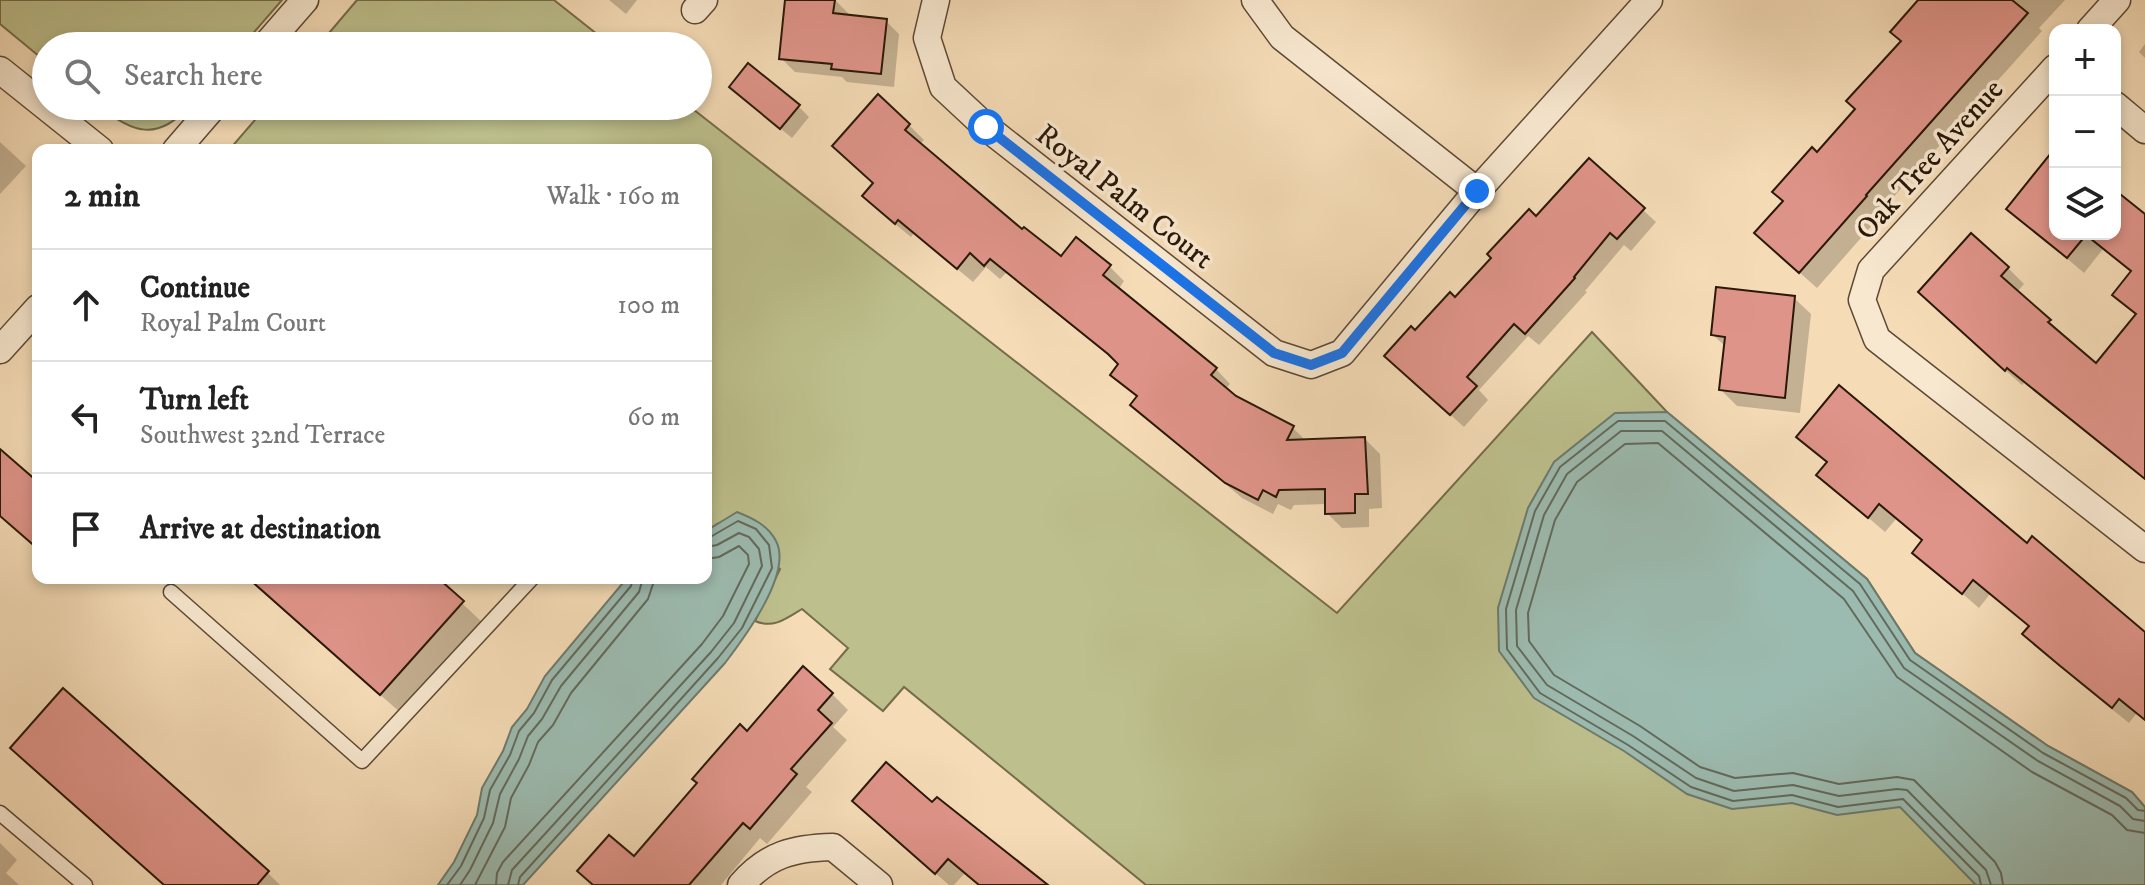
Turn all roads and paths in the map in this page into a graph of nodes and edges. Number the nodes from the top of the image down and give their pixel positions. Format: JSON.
{"nodes":[{"id":1,"x":305,"y":0,"type":"edge"},
{"id":2,"x":936,"y":0,"type":"edge"},
{"id":3,"x":1255,"y":0,"type":"edge"},
{"id":4,"x":1649,"y":0,"type":"edge"},
{"id":5,"x":2117,"y":0,"type":"edge"},
{"id":6,"x":2095,"y":24,"type":"edge"},
{"id":7,"x":277,"y":32,"type":"edge"},
{"id":8,"x":0,"y":70,"type":"edge"},
{"id":9,"x":2049,"y":75,"type":"edge"},
{"id":10,"x":32,"y":96,"type":"edge"},
{"id":11,"x":2121,"y":110,"type":"edge"},
{"id":12,"x":62,"y":120,"type":"edge"},
{"id":13,"x":202,"y":120,"type":"edge"},
{"id":14,"x":2145,"y":130,"type":"edge"},
{"id":15,"x":92,"y":144,"type":"edge"},
{"id":16,"x":181,"y":144,"type":"edge"},
{"id":17,"x":1477,"y":191,"type":"junction"},
{"id":18,"x":32,"y":321,"type":"edge"},
{"id":19,"x":0,"y":350,"type":"edge"},
{"id":20,"x":2145,"y":549,"type":"edge"},
{"id":21,"x":526,"y":584,"type":"edge"},
{"id":22,"x":171,"y":592,"type":"dead end"},
{"id":23,"x":0,"y":813,"type":"edge"},
{"id":24,"x":85,"y":885,"type":"edge"},
{"id":25,"x":741,"y":885,"type":"edge"},
{"id":26,"x":879,"y":885,"type":"edge"}],
"edges":[{"from":1,"to":7,"type":"street"},
{"from":2,"to":17,"type":"street","name":"Royal Palm Court"},
{"from":3,"to":17,"type":"street"},
{"from":4,"to":17,"type":"street"},
{"from":5,"to":6,"type":"street"},
{"from":8,"to":10,"type":"street"},
{"from":9,"to":20,"type":"street","name":"Oak Tree Avenue"},
{"from":11,"to":14,"type":"street"},
{"from":12,"to":15,"type":"street"},
{"from":13,"to":16,"type":"street"},
{"from":18,"to":19,"type":"street"},
{"from":21,"to":22,"type":"lane"},
{"from":23,"to":24,"type":"lane"},
{"from":25,"to":26,"type":"street"}]}
